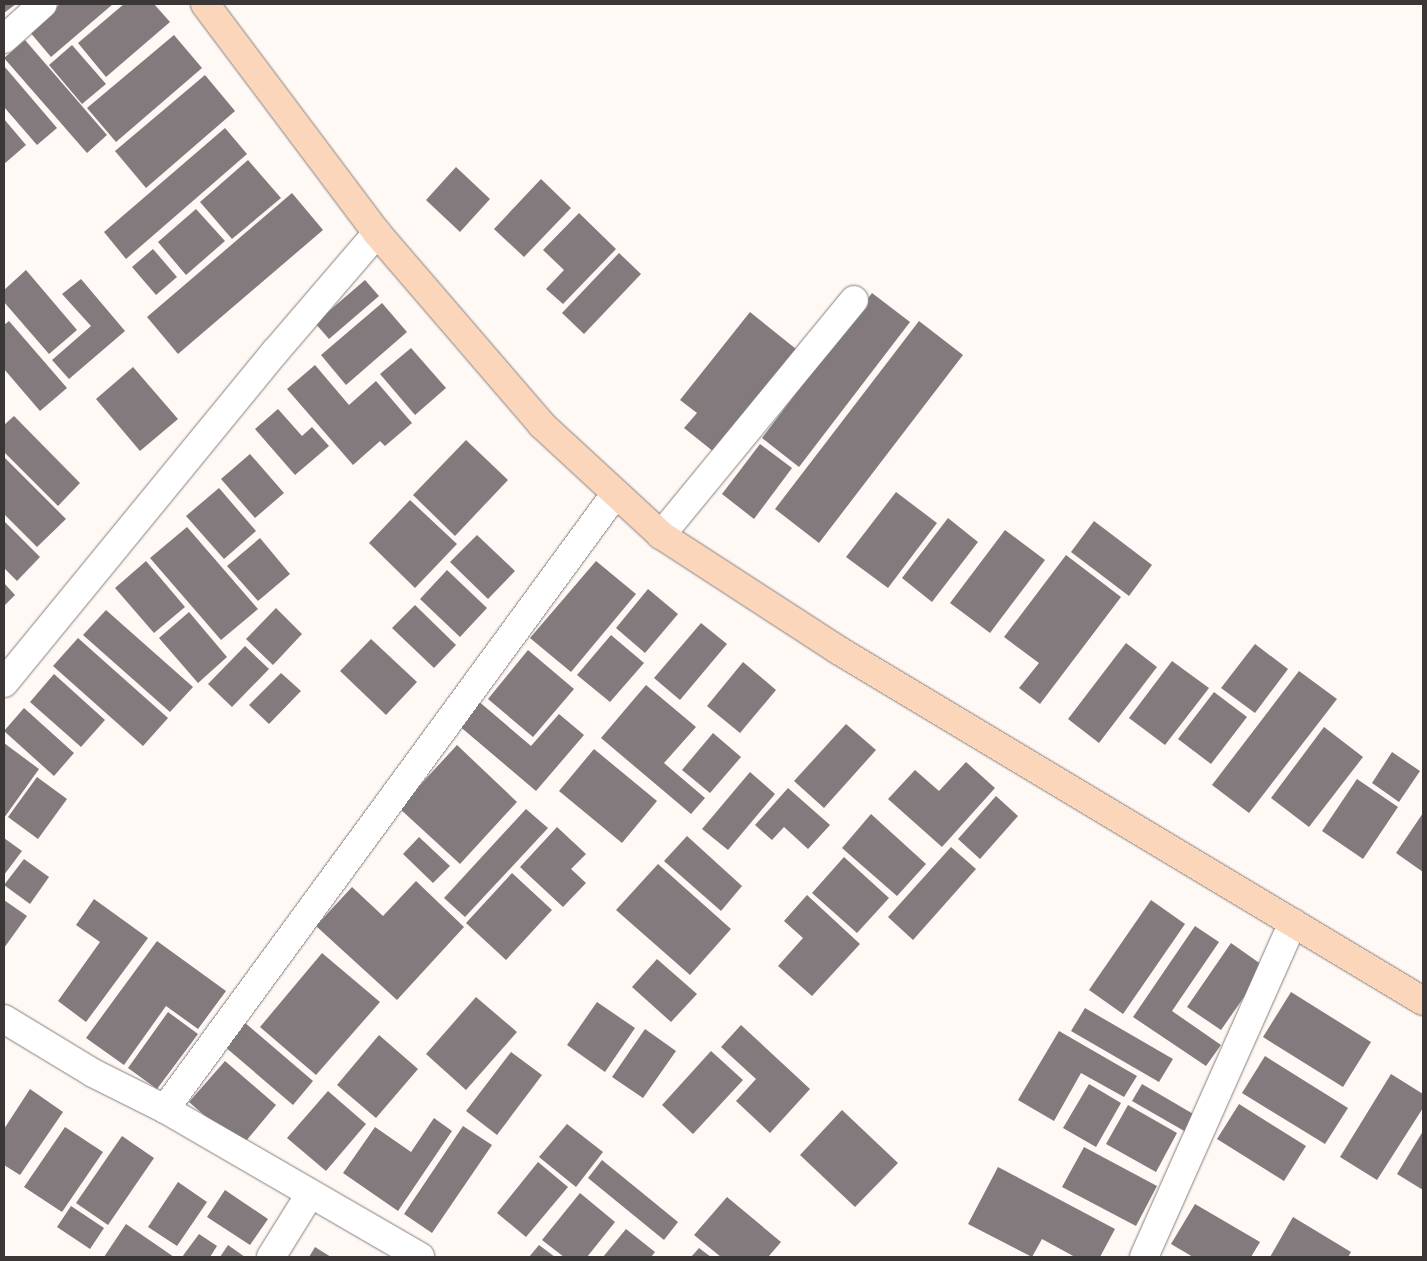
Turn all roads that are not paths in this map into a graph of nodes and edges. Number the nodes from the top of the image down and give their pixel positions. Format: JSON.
{"nodes":[{"id":1,"x":43,"y":4,"type":"edge"},
{"id":2,"x":206,"y":4,"type":"edge"},
{"id":3,"x":4,"y":39,"type":"edge"},
{"id":4,"x":377,"y":233,"type":"junction"},
{"id":5,"x":854,"y":300,"type":"dead end"},
{"id":6,"x":616,"y":493,"type":"junction"},
{"id":7,"x":661,"y":535,"type":"junction"},
{"id":8,"x":4,"y":683,"type":"edge"},
{"id":9,"x":1293,"y":923,"type":"junction"},
{"id":10,"x":1423,"y":1001,"type":"edge"},
{"id":11,"x":4,"y":1019,"type":"edge"},
{"id":12,"x":165,"y":1109,"type":"junction"},
{"id":13,"x":310,"y":1194,"type":"junction"},
{"id":14,"x":271,"y":1257,"type":"edge"},
{"id":15,"x":420,"y":1257,"type":"edge"},
{"id":16,"x":1144,"y":1257,"type":"edge"}],
"edges":[{"from":1,"to":3,"type":"street"},
{"from":2,"to":4,"type":"main road"},
{"from":4,"to":6,"type":"main road"},
{"from":4,"to":8,"type":"street"},
{"from":5,"to":7,"type":"street"},
{"from":6,"to":7,"type":"main road"},
{"from":6,"to":12,"type":"street"},
{"from":7,"to":9,"type":"main road"},
{"from":9,"to":10,"type":"main road"},
{"from":9,"to":16,"type":"street"},
{"from":11,"to":12,"type":"street"},
{"from":12,"to":13,"type":"street"},
{"from":13,"to":14,"type":"street"},
{"from":13,"to":15,"type":"street"}]}
